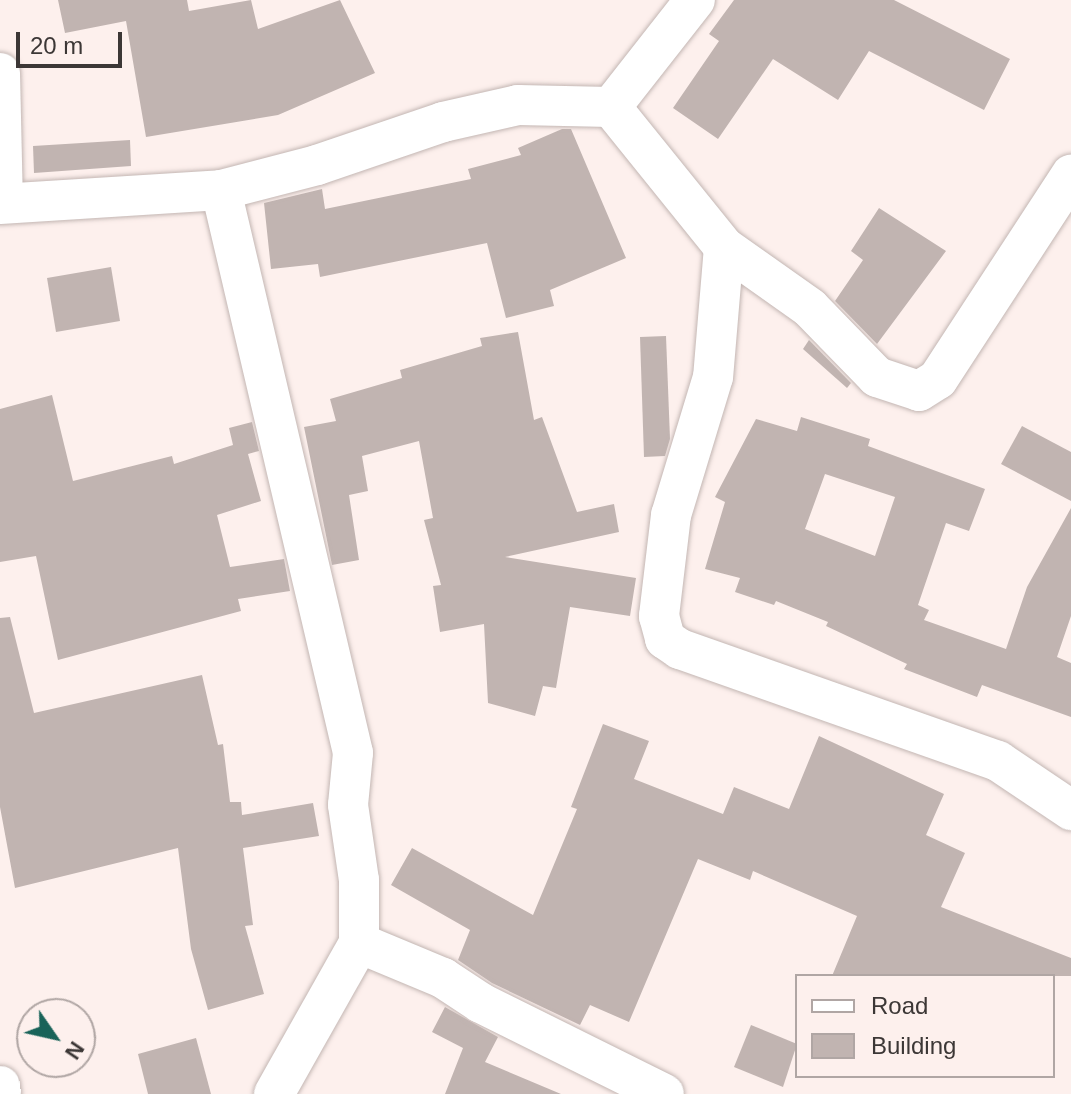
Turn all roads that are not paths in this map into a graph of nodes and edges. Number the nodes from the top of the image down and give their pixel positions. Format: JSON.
{"nodes":[{"id":1,"x":676,"y":10,"type":"edge"},
{"id":2,"x":0,"y":73,"type":"edge"},
{"id":3,"x":611,"y":107,"type":"junction"},
{"id":4,"x":1071,"y":175,"type":"edge"},
{"id":5,"x":221,"y":190,"type":"junction"},
{"id":6,"x":1,"y":203,"type":"edge"},
{"id":7,"x":724,"y":247,"type":"junction"},
{"id":8,"x":1071,"y":810,"type":"edge"},
{"id":9,"x":359,"y":943,"type":"junction"},
{"id":10,"x":0,"y":1086,"type":"edge"},
{"id":11,"x":1,"y":1094,"type":"edge"},
{"id":12,"x":274,"y":1094,"type":"edge"},
{"id":13,"x":664,"y":1094,"type":"edge"}],
"edges":[{"from":1,"to":3,"type":"street"},
{"from":2,"to":6,"type":"street"},
{"from":3,"to":5,"type":"street"},
{"from":3,"to":7,"type":"street"},
{"from":4,"to":7,"type":"street"},
{"from":5,"to":6,"type":"street"},
{"from":5,"to":9,"type":"street"},
{"from":7,"to":8,"type":"street"},
{"from":9,"to":12,"type":"street"},
{"from":9,"to":13,"type":"street"},
{"from":10,"to":11,"type":"street"}]}
